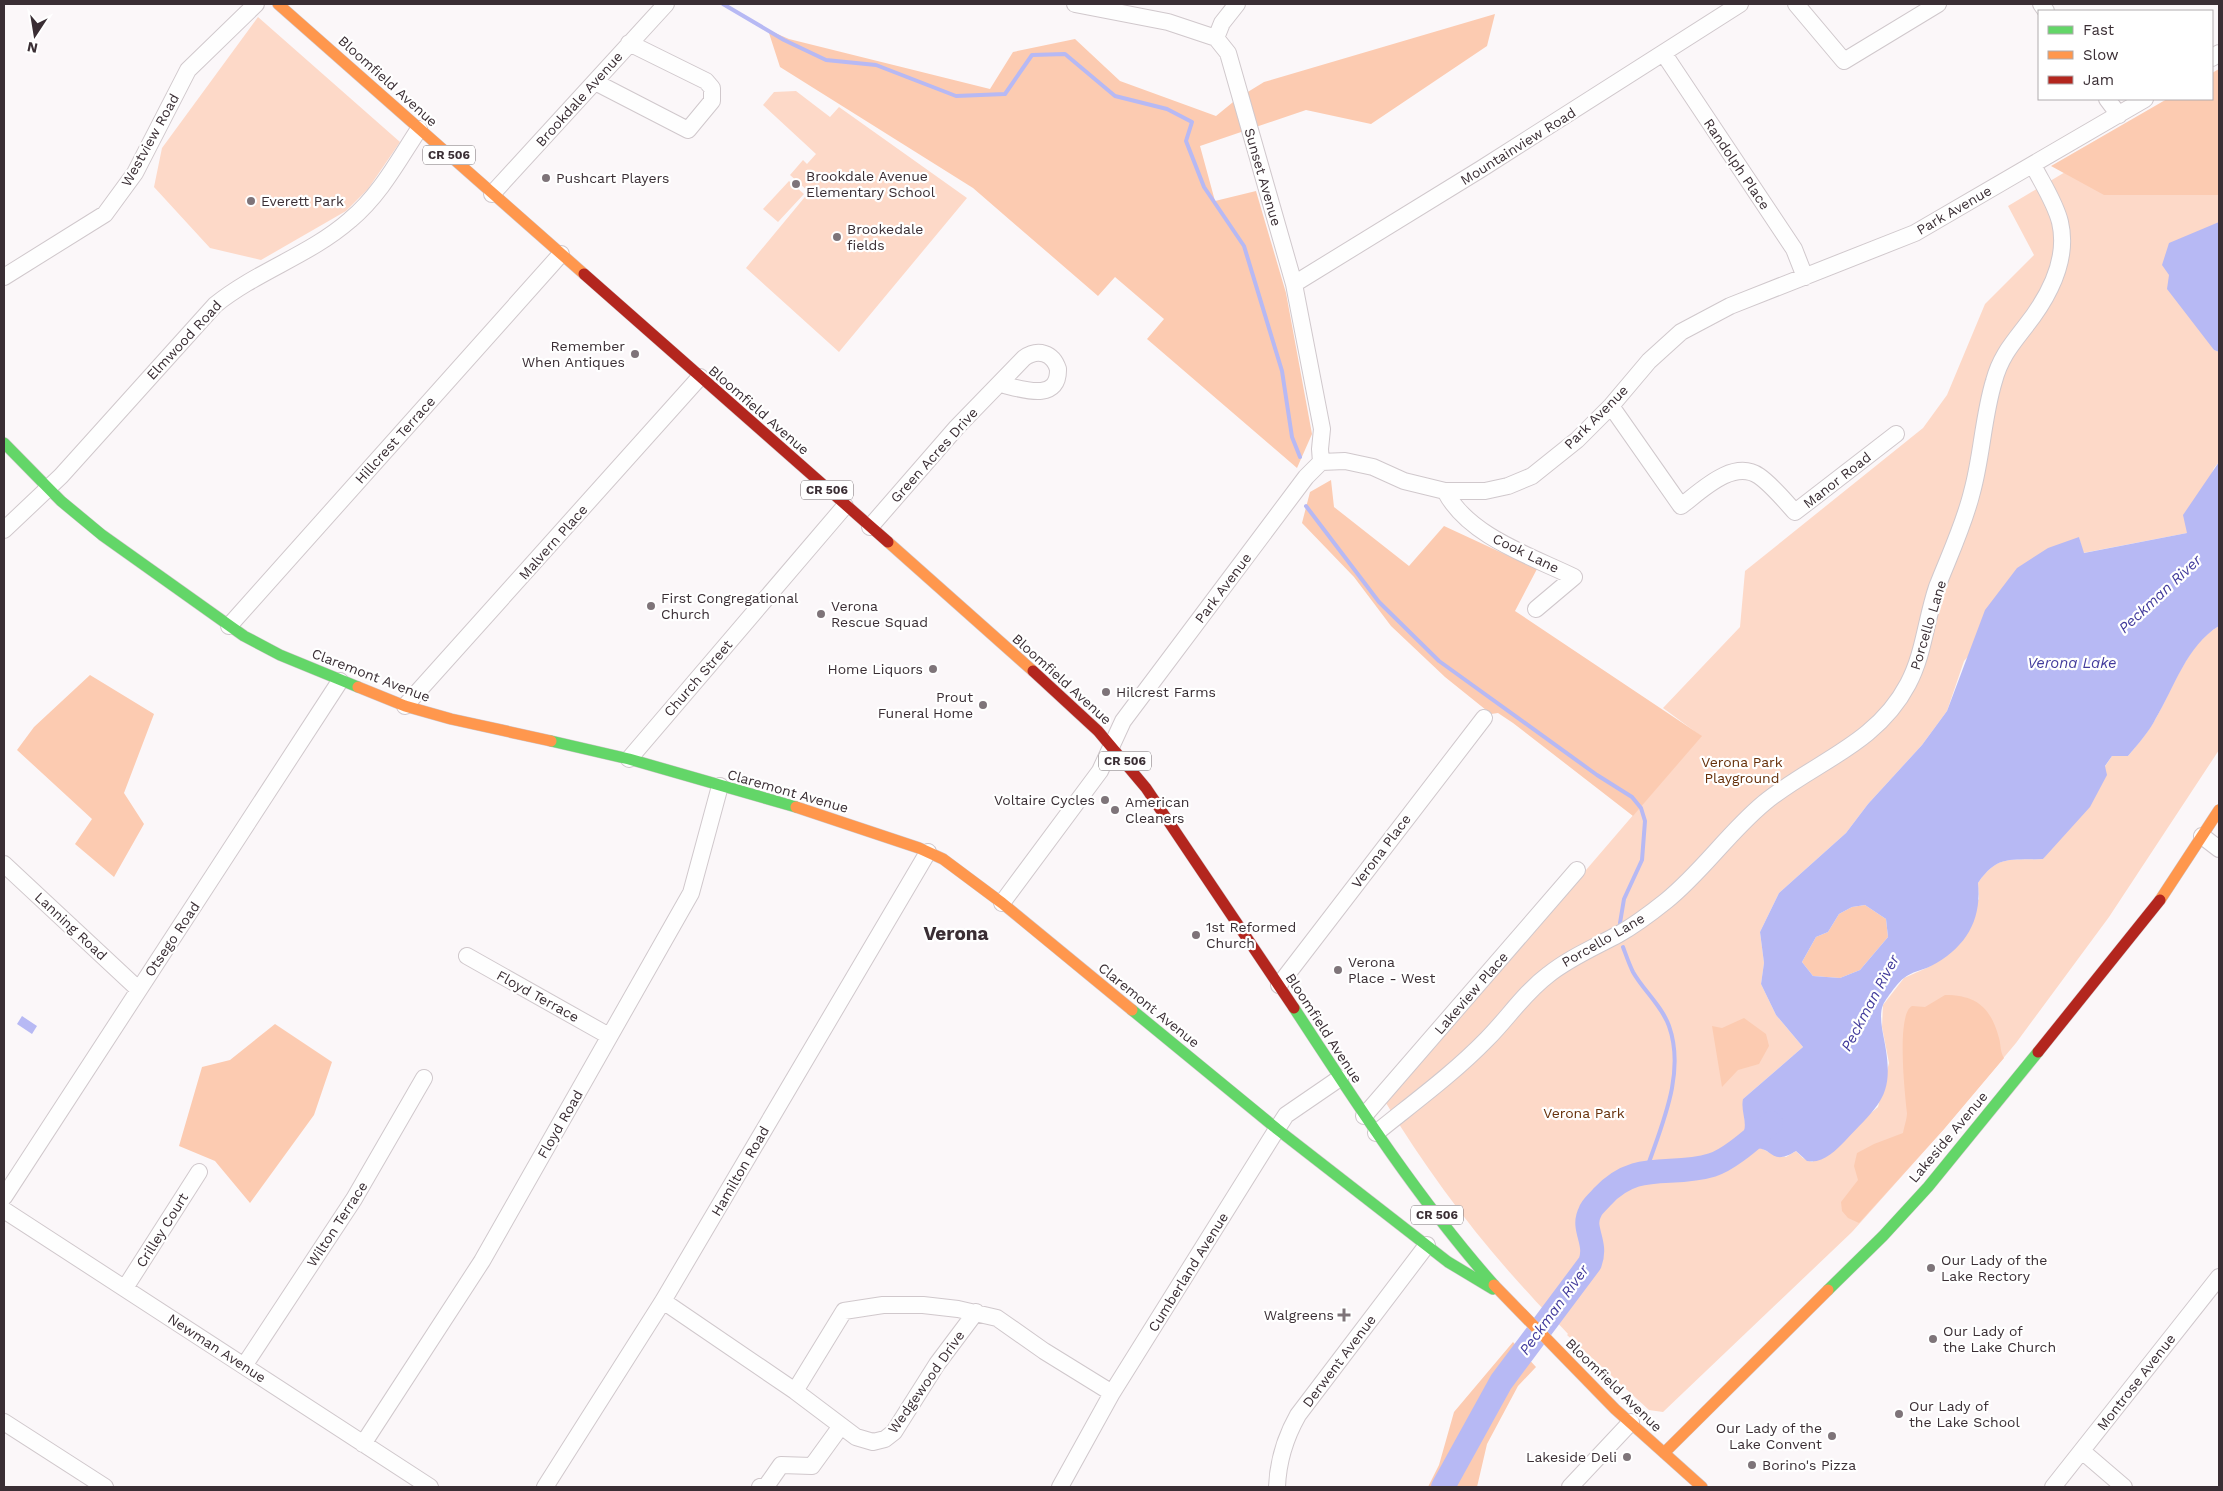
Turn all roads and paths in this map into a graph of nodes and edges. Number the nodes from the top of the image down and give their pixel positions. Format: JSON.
{"nodes":[{"id":1,"x":256,"y":4,"type":"edge"},
{"id":2,"x":278,"y":4,"type":"edge"},
{"id":3,"x":666,"y":4,"type":"edge"},
{"id":4,"x":1075,"y":4,"type":"edge"},
{"id":5,"x":1238,"y":4,"type":"edge"},
{"id":6,"x":1740,"y":4,"type":"edge"},
{"id":7,"x":1796,"y":4,"type":"edge"},
{"id":8,"x":1938,"y":4,"type":"edge"},
{"id":9,"x":1218,"y":32,"type":"junction"},
{"id":10,"x":630,"y":43,"type":"junction"},
{"id":11,"x":1664,"y":54,"type":"junction"},
{"id":12,"x":595,"y":82,"type":"junction"},
{"id":13,"x":2108,"y":100,"type":"edge"},
{"id":14,"x":2143,"y":100,"type":"edge"},
{"id":15,"x":2118,"y":115,"type":"junction"},
{"id":16,"x":419,"y":129,"type":"junction"},
{"id":17,"x":2033,"y":165,"type":"junction"},
{"id":18,"x":492,"y":194,"type":"junction"},
{"id":19,"x":561,"y":254,"type":"junction"},
{"id":20,"x":4,"y":277,"type":"edge"},
{"id":21,"x":1805,"y":277,"type":"junction"},
{"id":22,"x":1294,"y":284,"type":"junction"},
{"id":23,"x":700,"y":378,"type":"junction"},
{"id":24,"x":1000,"y":384,"type":"dead end"},
{"id":25,"x":1611,"y":406,"type":"junction"},
{"id":26,"x":1896,"y":434,"type":"dead end"},
{"id":27,"x":4,"y":443,"type":"edge"},
{"id":28,"x":1321,"y":462,"type":"junction"},
{"id":29,"x":48,"y":488,"type":"junction"},
{"id":30,"x":1445,"y":491,"type":"junction"},
{"id":31,"x":845,"y":506,"type":"junction"},
{"id":32,"x":870,"y":528,"type":"junction"},
{"id":33,"x":4,"y":530,"type":"edge"},
{"id":34,"x":1536,"y":609,"type":"dead end"},
{"id":35,"x":229,"y":626,"type":"junction"},
{"id":36,"x":340,"y":681,"type":"junction"},
{"id":37,"x":405,"y":706,"type":"junction"},
{"id":38,"x":1484,"y":718,"type":"dead end"},
{"id":39,"x":1112,"y":746,"type":"junction"},
{"id":40,"x":628,"y":759,"type":"junction"},
{"id":41,"x":720,"y":786,"type":"junction"},
{"id":42,"x":2219,"y":810,"type":"edge"},
{"id":43,"x":2202,"y":836,"type":"junction"},
{"id":44,"x":2219,"y":849,"type":"edge"},
{"id":45,"x":928,"y":852,"type":"junction"},
{"id":46,"x":4,"y":864,"type":"edge"},
{"id":47,"x":1577,"y":870,"type":"dead end"},
{"id":48,"x":1002,"y":903,"type":"junction"},
{"id":49,"x":466,"y":956,"type":"dead end"},
{"id":50,"x":1279,"y":985,"type":"junction"},
{"id":51,"x":138,"y":989,"type":"junction"},
{"id":52,"x":610,"y":1036,"type":"junction"},
{"id":53,"x":424,"y":1078,"type":"dead end"},
{"id":54,"x":1340,"y":1078,"type":"junction"},
{"id":55,"x":1364,"y":1116,"type":"junction"},
{"id":56,"x":1277,"y":1129,"type":"junction"},
{"id":57,"x":1376,"y":1133,"type":"junction"},
{"id":58,"x":199,"y":1172,"type":"dead end"},
{"id":59,"x":4,"y":1197,"type":"edge"},
{"id":60,"x":4,"y":1210,"type":"edge"},
{"id":61,"x":1427,"y":1245,"type":"junction"},
{"id":62,"x":2219,"y":1277,"type":"edge"},
{"id":63,"x":125,"y":1288,"type":"junction"},
{"id":64,"x":1502,"y":1294,"type":"junction"},
{"id":65,"x":663,"y":1302,"type":"junction"},
{"id":66,"x":976,"y":1312,"type":"junction"},
{"id":67,"x":244,"y":1366,"type":"junction"},
{"id":68,"x":795,"y":1391,"type":"junction"},
{"id":69,"x":1112,"y":1394,"type":"junction"},
{"id":70,"x":4,"y":1422,"type":"edge"},
{"id":71,"x":1630,"y":1422,"type":"junction"},
{"id":72,"x":841,"y":1426,"type":"junction"},
{"id":73,"x":363,"y":1444,"type":"junction"},
{"id":74,"x":2082,"y":1451,"type":"junction"},
{"id":75,"x":1664,"y":1453,"type":"junction"},
{"id":76,"x":105,"y":1487,"type":"edge"},
{"id":77,"x":430,"y":1487,"type":"edge"},
{"id":78,"x":545,"y":1487,"type":"edge"},
{"id":79,"x":760,"y":1487,"type":"edge"},
{"id":80,"x":1060,"y":1487,"type":"edge"},
{"id":81,"x":1277,"y":1487,"type":"edge"},
{"id":82,"x":1570,"y":1487,"type":"edge"},
{"id":83,"x":1702,"y":1487,"type":"edge"},
{"id":84,"x":2053,"y":1487,"type":"edge"},
{"id":85,"x":2124,"y":1487,"type":"edge"}],
"edges":[{"from":1,"to":20,"type":"street","name":"Westview Road"},
{"from":2,"to":16,"type":"main road","name":"Bloomfield Avenue","number":"CR 506"},
{"from":3,"to":10,"type":"street","name":"Brookdale Avenue"},
{"from":4,"to":9,"type":"street"},
{"from":5,"to":9,"type":"street"},
{"from":6,"to":11,"type":"street","name":"Mountainview Road"},
{"from":7,"to":8,"type":"street"},
{"from":9,"to":22,"type":"street","name":"Sunset Avenue"},
{"from":10,"to":12,"type":"street","name":"Brookdale Avenue"},
{"from":10,"to":12,"type":"street"},
{"from":11,"to":21,"type":"street","name":"Randolph Place"},
{"from":11,"to":22,"type":"street","name":"Mountainview Road"},
{"from":12,"to":18,"type":"street","name":"Brookdale Avenue"},
{"from":13,"to":15,"type":"street"},
{"from":14,"to":15,"type":"street","name":"Park Avenue"},
{"from":15,"to":17,"type":"street","name":"Park Avenue"},
{"from":16,"to":18,"type":"main road","name":"Bloomfield Avenue","number":"CR 506"},
{"from":16,"to":29,"type":"street","name":"Elmwood Road"},
{"from":17,"to":21,"type":"street","name":"Park Avenue"},
{"from":17,"to":57,"type":"street","name":"Porcello Lane"},
{"from":18,"to":19,"type":"main road","name":"Bloomfield Avenue","number":"CR 506"},
{"from":19,"to":23,"type":"main road","name":"Bloomfield Avenue","number":"CR 506"},
{"from":19,"to":35,"type":"street","name":"Hillcrest Terrace"},
{"from":21,"to":25,"type":"street","name":"Park Avenue"},
{"from":22,"to":28,"type":"street","name":"Sunset Avenue"},
{"from":23,"to":31,"type":"main road","name":"Bloomfield Avenue","number":"CR 506"},
{"from":23,"to":37,"type":"street","name":"Malvern Place"},
{"from":24,"to":32,"type":"street","name":"Green Acres Drive"},
{"from":25,"to":26,"type":"street","name":"Manor Road"},
{"from":25,"to":30,"type":"street","name":"Park Avenue"},
{"from":27,"to":29,"type":"main road","name":"Claremont Avenue"},
{"from":28,"to":30,"type":"street","name":"Park Avenue"},
{"from":28,"to":39,"type":"street","name":"Park Avenue"},
{"from":29,"to":33,"type":"street","name":"Elmwood Road"},
{"from":29,"to":35,"type":"main road","name":"Claremont Avenue"},
{"from":30,"to":34,"type":"street","name":"Cook Lane"},
{"from":31,"to":32,"type":"main road","name":"Bloomfield Avenue","number":"CR 506"},
{"from":31,"to":40,"type":"street","name":"Church Street"},
{"from":32,"to":39,"type":"main road","name":"Bloomfield Avenue","number":"CR 506"},
{"from":35,"to":36,"type":"main road","name":"Claremont Avenue"},
{"from":36,"to":37,"type":"main road","name":"Claremont Avenue"},
{"from":36,"to":51,"type":"street","name":"Otsego Road"},
{"from":37,"to":40,"type":"main road","name":"Claremont Avenue"},
{"from":38,"to":50,"type":"street","name":"Verona Place"},
{"from":39,"to":48,"type":"street","name":"Park Avenue"},
{"from":39,"to":50,"type":"main road","name":"Bloomfield Avenue","number":"CR 506"},
{"from":40,"to":41,"type":"main road","name":"Claremont Avenue"},
{"from":41,"to":45,"type":"main road","name":"Claremont Avenue"},
{"from":41,"to":52,"type":"street","name":"Floyd Road"},
{"from":42,"to":43,"type":"main road","name":"Lakeside Avenue"},
{"from":43,"to":44,"type":"street"},
{"from":43,"to":75,"type":"main road","name":"Lakeside Avenue"},
{"from":45,"to":48,"type":"main road","name":"Claremont Avenue"},
{"from":45,"to":65,"type":"street","name":"Hamilton Road"},
{"from":46,"to":51,"type":"street","name":"Lanning Road"},
{"from":47,"to":55,"type":"street","name":"Lakeview Place"},
{"from":48,"to":56,"type":"main road","name":"Claremont Avenue"},
{"from":49,"to":52,"type":"street","name":"Floyd Terrace"},
{"from":50,"to":54,"type":"main road","name":"Bloomfield Avenue","number":"CR 506"},
{"from":51,"to":59,"type":"street","name":"Otsego Road"},
{"from":52,"to":73,"type":"street","name":"Floyd Road"},
{"from":53,"to":67,"type":"street","name":"Wilton Terrace"},
{"from":54,"to":55,"type":"main road","name":"Bloomfield Avenue","number":"CR 506"},
{"from":54,"to":56,"type":"street","name":"Cumberland Avenue"},
{"from":55,"to":57,"type":"main road","name":"Bloomfield Avenue","number":"CR 506"},
{"from":56,"to":61,"type":"main road","name":"Claremont Avenue"},
{"from":56,"to":69,"type":"street","name":"Cumberland Avenue"},
{"from":57,"to":64,"type":"main road","name":"Bloomfield Avenue","number":"CR 506"},
{"from":58,"to":63,"type":"street","name":"Crilley Court"},
{"from":60,"to":63,"type":"street","name":"Newman Avenue"},
{"from":61,"to":64,"type":"main road","name":"Claremont Avenue"},
{"from":61,"to":81,"type":"street","name":"Derwent Avenue"},
{"from":62,"to":74,"type":"street","name":"Montrose Avenue"},
{"from":63,"to":67,"type":"street","name":"Newman Avenue"},
{"from":64,"to":71,"type":"main road","name":"Bloomfield Avenue","number":"CR 506"},
{"from":65,"to":68,"type":"street","name":"Wedgewood Drive"},
{"from":65,"to":78,"type":"street","name":"Hamilton Road"},
{"from":66,"to":68,"type":"street","name":"Wedgewood Drive"},
{"from":66,"to":69,"type":"street","name":"Wedgewood Drive"},
{"from":66,"to":72,"type":"street","name":"Wedgewood Drive"},
{"from":67,"to":73,"type":"street","name":"Newman Avenue"},
{"from":68,"to":72,"type":"street","name":"Wedgewood Drive"},
{"from":69,"to":80,"type":"street","name":"Cumberland Avenue"},
{"from":70,"to":76,"type":"street"},
{"from":71,"to":75,"type":"main road","name":"Bloomfield Avenue","number":"CR 506"},
{"from":71,"to":82,"type":"street"},
{"from":72,"to":79,"type":"street"},
{"from":73,"to":77,"type":"street","name":"Newman Avenue"},
{"from":74,"to":84,"type":"street","name":"Montrose Avenue"},
{"from":74,"to":85,"type":"street"},
{"from":75,"to":83,"type":"main road","name":"Bloomfield Avenue","number":"CR 506"}]}
